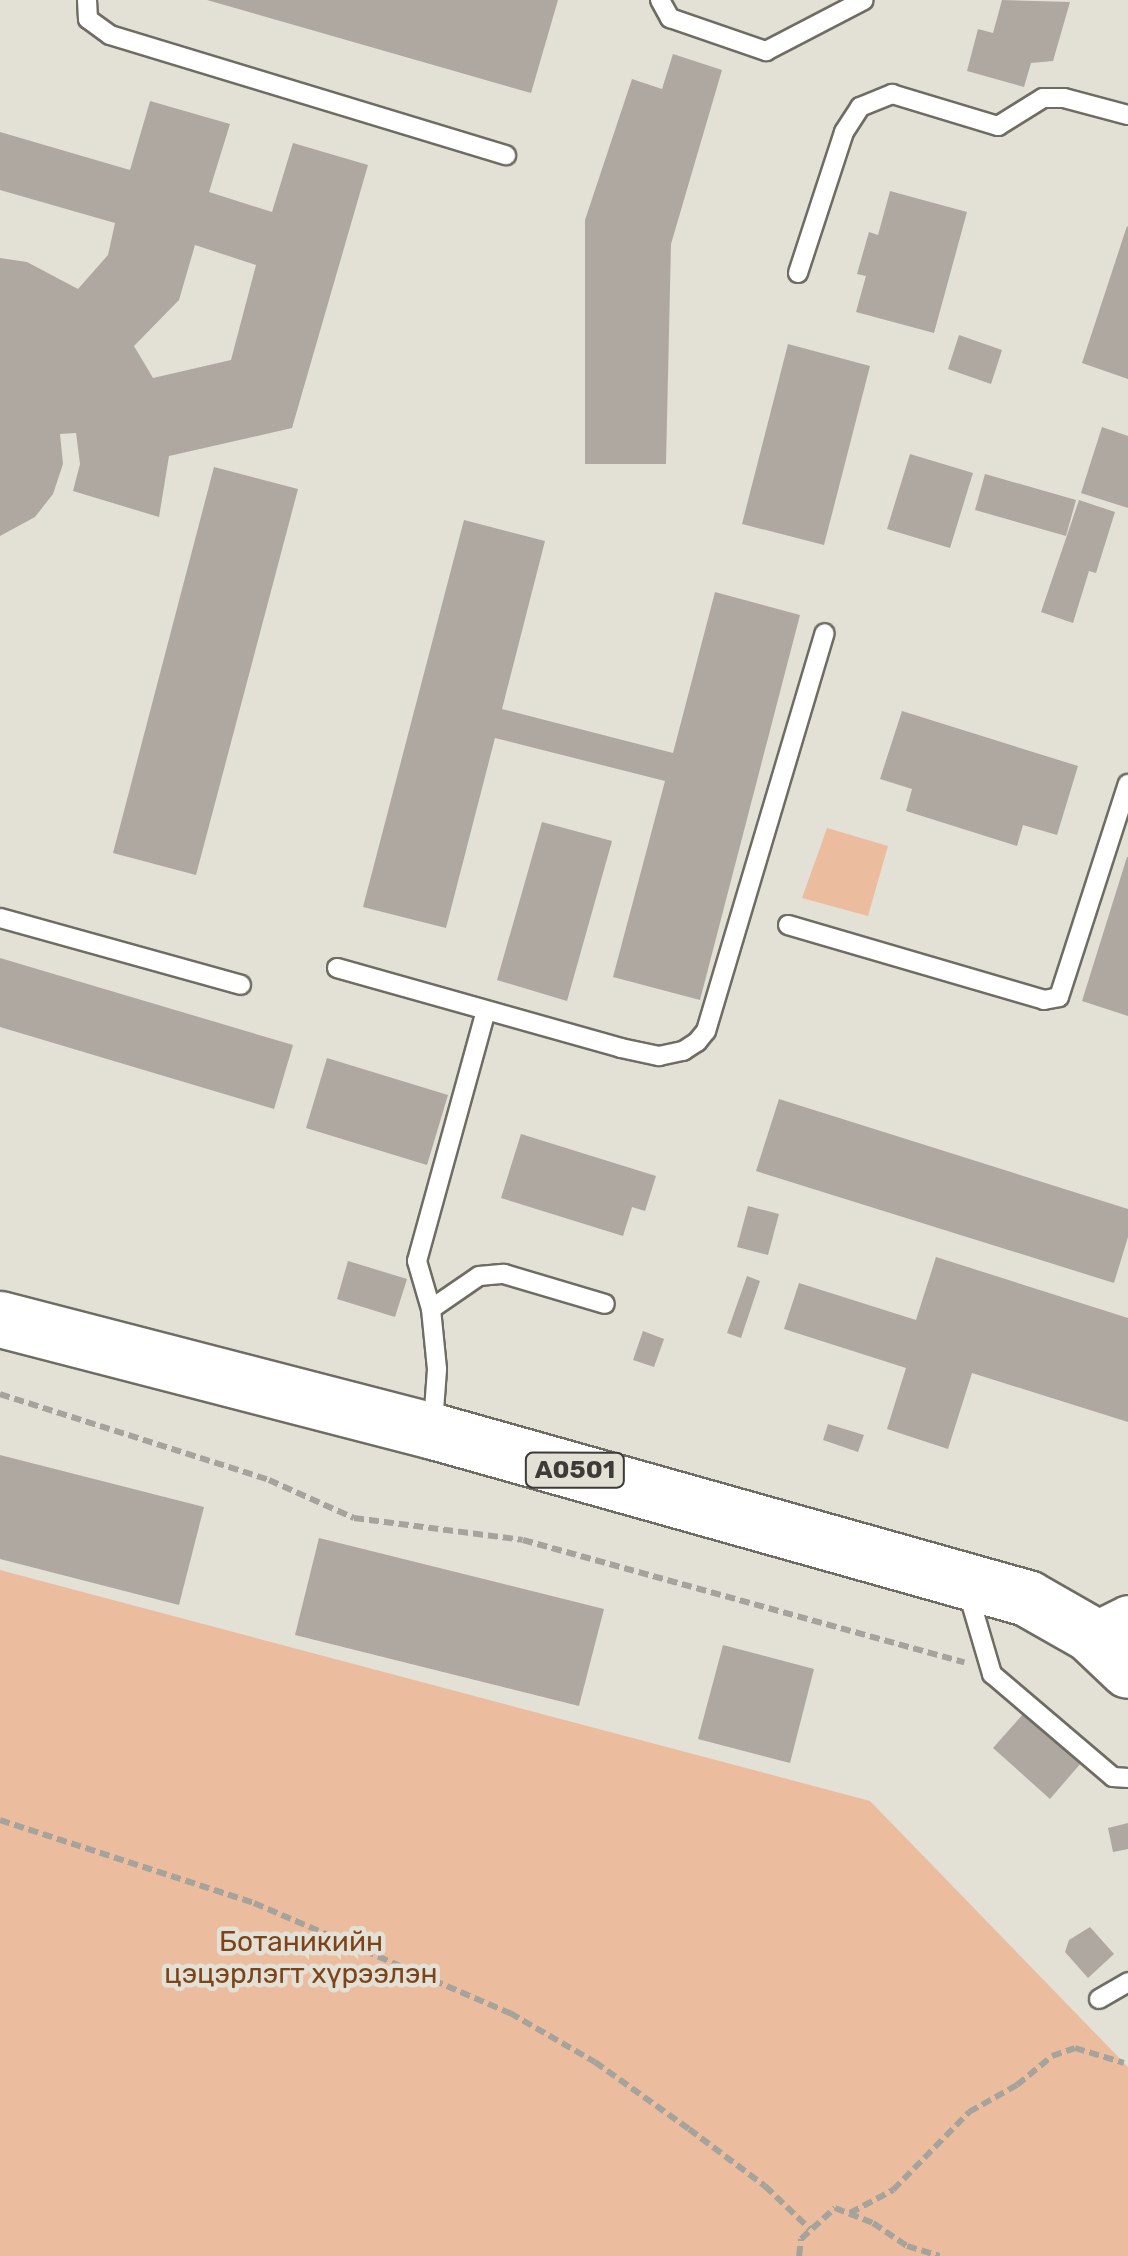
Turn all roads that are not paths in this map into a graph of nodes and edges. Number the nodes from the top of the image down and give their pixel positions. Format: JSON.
{"nodes":[{"id":1,"x":87,"y":0,"type":"edge"},
{"id":2,"x":660,"y":0,"type":"edge"},
{"id":3,"x":864,"y":0,"type":"edge"},
{"id":4,"x":1128,"y":115,"type":"edge"},
{"id":5,"x":506,"y":156,"type":"dead end"},
{"id":6,"x":798,"y":273,"type":"dead end"},
{"id":7,"x":825,"y":633,"type":"dead end"},
{"id":8,"x":1128,"y":784,"type":"edge"},
{"id":9,"x":0,"y":918,"type":"edge"},
{"id":10,"x":788,"y":924,"type":"dead end"},
{"id":11,"x":336,"y":968,"type":"dead end"},
{"id":12,"x":241,"y":985,"type":"dead end"},
{"id":13,"x":486,"y":1011,"type":"junction"},
{"id":14,"x":605,"y":1304,"type":"dead end"},
{"id":15,"x":431,"y":1310,"type":"junction"},
{"id":16,"x":0,"y":1319,"type":"edge"},
{"id":17,"x":433,"y":1431,"type":"junction"},
{"id":18,"x":964,"y":1580,"type":"junction"},
{"id":19,"x":1115,"y":1640,"type":"edge"},
{"id":20,"x":1128,"y":1778,"type":"edge"},
{"id":21,"x":1128,"y":1982,"type":"edge"},
{"id":22,"x":1100,"y":1999,"type":"dead end"}],
"edges":[{"from":1,"to":5,"type":"lane"},
{"from":2,"to":3,"type":"lane"},
{"from":4,"to":6,"type":"lane"},
{"from":7,"to":13,"type":"lane"},
{"from":8,"to":10,"type":"lane"},
{"from":9,"to":12,"type":"lane"},
{"from":11,"to":13,"type":"lane"},
{"from":13,"to":15,"type":"lane"},
{"from":14,"to":15,"type":"lane"},
{"from":15,"to":17,"type":"lane"},
{"from":16,"to":17,"type":"highway","number":"A0501"},
{"from":17,"to":18,"type":"highway","number":"A0501"},
{"from":18,"to":19,"type":"highway","number":"A0501"},
{"from":18,"to":20,"type":"lane"},
{"from":21,"to":22,"type":"lane"}]}
